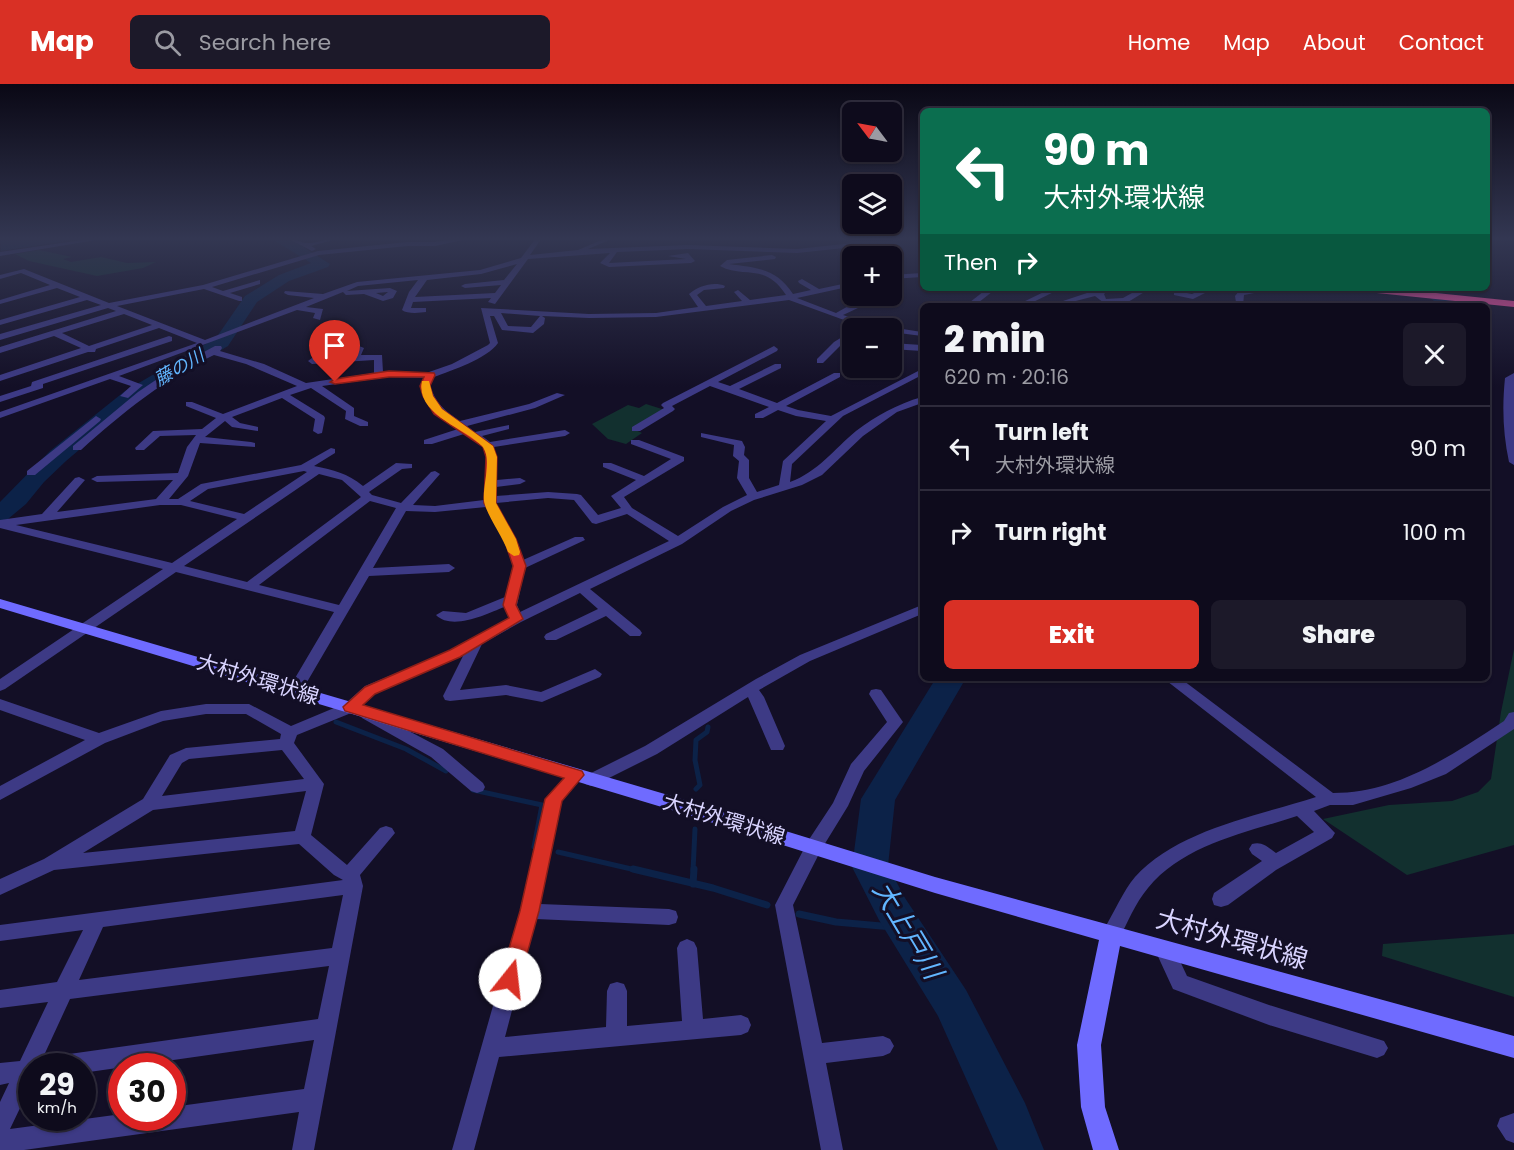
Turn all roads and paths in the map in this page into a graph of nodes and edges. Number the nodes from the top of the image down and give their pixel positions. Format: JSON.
{"nodes":[{"id":1,"x":38,"y":288,"type":"edge"},
{"id":2,"x":44,"y":288,"type":"edge"},
{"id":3,"x":64,"y":288,"type":"edge"},
{"id":4,"x":200,"y":288,"type":"edge"},
{"id":5,"x":207,"y":288,"type":"edge"},
{"id":6,"x":238,"y":288,"type":"edge"},
{"id":7,"x":347,"y":288,"type":"edge"},
{"id":8,"x":416,"y":288,"type":"edge"},
{"id":9,"x":503,"y":288,"type":"edge"},
{"id":10,"x":704,"y":288,"type":"edge"},
{"id":11,"x":785,"y":288,"type":"edge"},
{"id":12,"x":812,"y":288,"type":"edge"},
{"id":13,"x":838,"y":288,"type":"edge"},
{"id":14,"x":989,"y":291,"type":"edge"},
{"id":15,"x":1039,"y":291,"type":"edge"},
{"id":16,"x":1051,"y":291,"type":"edge"},
{"id":17,"x":1142,"y":291,"type":"edge"},
{"id":18,"x":1177,"y":291,"type":"edge"},
{"id":19,"x":1205,"y":291,"type":"edge"},
{"id":20,"x":1255,"y":291,"type":"edge"},
{"id":21,"x":1386,"y":291,"type":"edge"},
{"id":22,"x":1428,"y":291,"type":"edge"},
{"id":23,"x":224,"y":292,"type":"junction"},
{"id":24,"x":366,"y":292,"type":"dead end"},
{"id":25,"x":738,"y":292,"type":"dead end"},
{"id":26,"x":819,"y":292,"type":"junction"},
{"id":27,"x":288,"y":293,"type":"dead end"},
{"id":28,"x":1104,"y":294,"type":"edge"},
{"id":29,"x":496,"y":295,"type":"junction"},
{"id":30,"x":0,"y":296,"type":"edge"},
{"id":31,"x":326,"y":296,"type":"junction"},
{"id":32,"x":87,"y":297,"type":"junction"},
{"id":33,"x":792,"y":297,"type":"junction"},
{"id":34,"x":1036,"y":297,"type":"junction"},
{"id":35,"x":1193,"y":297,"type":"junction"},
{"id":36,"x":239,"y":299,"type":"dead end"},
{"id":37,"x":410,"y":300,"type":"junction"},
{"id":38,"x":1514,"y":300,"type":"edge"},
{"id":39,"x":0,"y":302,"type":"edge"},
{"id":40,"x":1064,"y":302,"type":"dead end"},
{"id":41,"x":748,"y":303,"type":"junction"},
{"id":42,"x":973,"y":303,"type":"edge"},
{"id":43,"x":1025,"y":303,"type":"edge"},
{"id":44,"x":1193,"y":303,"type":"edge"},
{"id":45,"x":1240,"y":303,"type":"edge"},
{"id":46,"x":1514,"y":304,"type":"edge"},
{"id":47,"x":109,"y":305,"type":"junction"},
{"id":48,"x":855,"y":306,"type":"edge"},
{"id":49,"x":293,"y":308,"type":"junction"},
{"id":50,"x":704,"y":309,"type":"junction"},
{"id":51,"x":423,"y":310,"type":"dead end"},
{"id":52,"x":125,"y":311,"type":"junction"},
{"id":53,"x":485,"y":312,"type":"junction"},
{"id":54,"x":11,"y":313,"type":"dead end"},
{"id":55,"x":656,"y":315,"type":"junction"},
{"id":56,"x":838,"y":315,"type":"junction"},
{"id":57,"x":21,"y":317,"type":"junction"},
{"id":58,"x":317,"y":318,"type":"dead end"},
{"id":59,"x":541,"y":318,"type":"dead end"},
{"id":60,"x":845,"y":318,"type":"edge"},
{"id":61,"x":0,"y":323,"type":"edge"},
{"id":62,"x":160,"y":325,"type":"junction"},
{"id":63,"x":650,"y":325,"type":"dead end"},
{"id":64,"x":902,"y":331,"type":"edge"},
{"id":65,"x":234,"y":332,"type":"junction"},
{"id":66,"x":55,"y":333,"type":"junction"},
{"id":67,"x":171,"y":334,"type":"junction"},
{"id":68,"x":920,"y":334,"type":"edge"},
{"id":69,"x":0,"y":337,"type":"edge"},
{"id":70,"x":68,"y":339,"type":"junction"},
{"id":71,"x":842,"y":343,"type":"edge"},
{"id":72,"x":78,"y":344,"type":"junction"},
{"id":73,"x":205,"y":344,"type":"junction"},
{"id":74,"x":902,"y":347,"type":"edge"},
{"id":75,"x":920,"y":348,"type":"edge"},
{"id":76,"x":89,"y":349,"type":"junction"},
{"id":77,"x":339,"y":349,"type":"dead end"},
{"id":78,"x":774,"y":349,"type":"dead end"},
{"id":79,"x":0,"y":350,"type":"edge"},
{"id":80,"x":213,"y":352,"type":"junction"},
{"id":81,"x":100,"y":354,"type":"junction"},
{"id":82,"x":111,"y":358,"type":"junction"},
{"id":83,"x":356,"y":358,"type":"junction"},
{"id":84,"x":312,"y":361,"type":"dead end"},
{"id":85,"x":820,"y":361,"type":"dead end"},
{"id":86,"x":778,"y":366,"type":"dead end"},
{"id":87,"x":1,"y":368,"type":"edge"},
{"id":88,"x":135,"y":369,"type":"junction"},
{"id":89,"x":14,"y":373,"type":"junction"},
{"id":90,"x":920,"y":373,"type":"edge"},
{"id":91,"x":430,"y":375,"type":"junction"},
{"id":92,"x":837,"y":375,"type":"dead end"},
{"id":93,"x":378,"y":376,"type":"junction"},
{"id":94,"x":1514,"y":376,"type":"edge"},
{"id":95,"x":112,"y":377,"type":"junction"},
{"id":96,"x":709,"y":382,"type":"junction"},
{"id":97,"x":37,"y":385,"type":"junction"},
{"id":98,"x":309,"y":385,"type":"junction"},
{"id":99,"x":672,"y":386,"type":"dead end"},
{"id":100,"x":730,"y":390,"type":"junction"},
{"id":101,"x":689,"y":393,"type":"junction"},
{"id":102,"x":283,"y":395,"type":"junction"},
{"id":103,"x":560,"y":395,"type":"dead end"},
{"id":104,"x":58,"y":396,"type":"junction"},
{"id":105,"x":0,"y":399,"type":"edge"},
{"id":106,"x":920,"y":402,"type":"edge"},
{"id":107,"x":189,"y":404,"type":"dead end"},
{"id":108,"x":775,"y":406,"type":"junction"},
{"id":109,"x":0,"y":415,"type":"edge"},
{"id":110,"x":759,"y":416,"type":"dead end"},
{"id":111,"x":224,"y":417,"type":"junction"},
{"id":112,"x":833,"y":419,"type":"junction"},
{"id":113,"x":364,"y":424,"type":"dead end"},
{"id":114,"x":505,"y":427,"type":"dead end"},
{"id":115,"x":254,"y":429,"type":"dead end"},
{"id":116,"x":636,"y":429,"type":"dead end"},
{"id":117,"x":466,"y":430,"type":"junction"},
{"id":118,"x":318,"y":431,"type":"dead end"},
{"id":119,"x":565,"y":433,"type":"dead end"},
{"id":120,"x":705,"y":435,"type":"dead end"},
{"id":121,"x":201,"y":436,"type":"junction"},
{"id":122,"x":428,"y":442,"type":"dead end"},
{"id":123,"x":635,"y":442,"type":"dead end"},
{"id":124,"x":251,"y":445,"type":"dead end"},
{"id":125,"x":488,"y":446,"type":"junction"},
{"id":126,"x":77,"y":448,"type":"dead end"},
{"id":127,"x":140,"y":448,"type":"dead end"},
{"id":128,"x":331,"y":450,"type":"dead end"},
{"id":129,"x":1514,"y":462,"type":"edge"},
{"id":130,"x":606,"y":465,"type":"dead end"},
{"id":131,"x":408,"y":466,"type":"dead end"},
{"id":132,"x":311,"y":469,"type":"junction"},
{"id":133,"x":31,"y":473,"type":"dead end"},
{"id":134,"x":435,"y":474,"type":"dead end"},
{"id":135,"x":183,"y":476,"type":"junction"},
{"id":136,"x":97,"y":479,"type":"dead end"},
{"id":137,"x":80,"y":480,"type":"dead end"},
{"id":138,"x":645,"y":480,"type":"junction"},
{"id":139,"x":520,"y":481,"type":"dead end"},
{"id":140,"x":490,"y":484,"type":"junction"},
{"id":141,"x":784,"y":487,"type":"junction"},
{"id":142,"x":365,"y":494,"type":"junction"},
{"id":143,"x":754,"y":497,"type":"junction"},
{"id":144,"x":160,"y":502,"type":"junction"},
{"id":145,"x":181,"y":502,"type":"junction"},
{"id":146,"x":490,"y":502,"type":"junction"},
{"id":147,"x":403,"y":507,"type":"junction"},
{"id":148,"x":457,"y":507,"type":"junction"},
{"id":149,"x":628,"y":510,"type":"junction"},
{"id":150,"x":47,"y":516,"type":"junction"},
{"id":151,"x":246,"y":518,"type":"junction"},
{"id":152,"x":458,"y":522,"type":"dead end"},
{"id":153,"x":0,"y":524,"type":"edge"},
{"id":154,"x":579,"y":540,"type":"dead end"},
{"id":155,"x":678,"y":541,"type":"junction"},
{"id":156,"x":176,"y":566,"type":"junction"},
{"id":157,"x":519,"y":566,"type":"junction"},
{"id":158,"x":449,"y":568,"type":"dead end"},
{"id":159,"x":366,"y":572,"type":"junction"},
{"id":160,"x":250,"y":586,"type":"junction"},
{"id":161,"x":581,"y":588,"type":"junction"},
{"id":162,"x":512,"y":599,"type":"junction"},
{"id":163,"x":0,"y":603,"type":"edge"},
{"id":164,"x":343,"y":610,"type":"junction"},
{"id":165,"x":608,"y":610,"type":"junction"},
{"id":166,"x":920,"y":610,"type":"edge"},
{"id":167,"x":443,"y":615,"type":"dead end"},
{"id":168,"x":516,"y":619,"type":"junction"},
{"id":169,"x":86,"y":627,"type":"junction"},
{"id":170,"x":634,"y":633,"type":"dead end"},
{"id":171,"x":551,"y":637,"type":"dead end"},
{"id":172,"x":477,"y":641,"type":"junction"},
{"id":173,"x":596,"y":674,"type":"dead end"},
{"id":174,"x":1174,"y":681,"type":"edge"},
{"id":175,"x":0,"y":686,"type":"edge"},
{"id":176,"x":295,"y":690,"type":"junction"},
{"id":177,"x":749,"y":690,"type":"junction"},
{"id":178,"x":876,"y":694,"type":"dead end"},
{"id":179,"x":0,"y":704,"type":"edge"},
{"id":180,"x":351,"y":707,"type":"junction"},
{"id":181,"x":1514,"y":717,"type":"edge"},
{"id":182,"x":288,"y":738,"type":"junction"},
{"id":183,"x":99,"y":739,"type":"junction"},
{"id":184,"x":777,"y":746,"type":"dead end"},
{"id":185,"x":583,"y":777,"type":"junction"},
{"id":186,"x":316,"y":784,"type":"junction"},
{"id":187,"x":477,"y":787,"type":"dead end"},
{"id":188,"x":0,"y":795,"type":"edge"},
{"id":189,"x":1330,"y":800,"type":"junction"},
{"id":190,"x":149,"y":804,"type":"junction"},
{"id":191,"x":1301,"y":809,"type":"junction"},
{"id":192,"x":386,"y":833,"type":"dead end"},
{"id":193,"x":302,"y":837,"type":"junction"},
{"id":194,"x":820,"y":848,"type":"junction"},
{"id":195,"x":1258,"y":849,"type":"dead end"},
{"id":196,"x":1275,"y":862,"type":"junction"},
{"id":197,"x":50,"y":864,"type":"junction"},
{"id":198,"x":352,"y":880,"type":"junction"},
{"id":199,"x":0,"y":887,"type":"edge"},
{"id":200,"x":1221,"y":899,"type":"dead end"},
{"id":201,"x":529,"y":911,"type":"junction"},
{"id":202,"x":669,"y":917,"type":"dead end"},
{"id":203,"x":97,"y":920,"type":"junction"},
{"id":204,"x":0,"y":933,"type":"edge"},
{"id":205,"x":1111,"y":935,"type":"junction"},
{"id":206,"x":687,"y":948,"type":"dead end"},
{"id":207,"x":1165,"y":950,"type":"junction"},
{"id":208,"x":339,"y":956,"type":"junction"},
{"id":209,"x":64,"y":990,"type":"junction"},
{"id":210,"x":617,"y":991,"type":"dead end"},
{"id":211,"x":0,"y":999,"type":"edge"},
{"id":212,"x":741,"y":1025,"type":"dead end"},
{"id":213,"x":326,"y":1028,"type":"junction"},
{"id":214,"x":693,"y":1029,"type":"junction"},
{"id":215,"x":616,"y":1036,"type":"junction"},
{"id":216,"x":883,"y":1046,"type":"dead end"},
{"id":217,"x":1514,"y":1047,"type":"edge"},
{"id":218,"x":490,"y":1048,"type":"junction"},
{"id":219,"x":1377,"y":1048,"type":"dead end"},
{"id":220,"x":36,"y":1053,"type":"edge"},
{"id":221,"x":813,"y":1054,"type":"junction"},
{"id":222,"x":96,"y":1060,"type":"edge"},
{"id":223,"x":18,"y":1071,"type":"edge"},
{"id":224,"x":0,"y":1074,"type":"edge"},
{"id":225,"x":18,"y":1090,"type":"edge"},
{"id":226,"x":313,"y":1099,"type":"junction"},
{"id":227,"x":1514,"y":1125,"type":"edge"},
{"id":228,"x":0,"y":1126,"type":"edge"},
{"id":229,"x":1514,"y":1132,"type":"edge"},
{"id":230,"x":0,"y":1142,"type":"edge"},
{"id":231,"x":303,"y":1150,"type":"edge"},
{"id":232,"x":463,"y":1150,"type":"edge"},
{"id":233,"x":832,"y":1150,"type":"edge"},
{"id":234,"x":1106,"y":1150,"type":"edge"}],
"edges":[{"from":1,"to":30,"type":"street"},
{"from":2,"to":39,"type":"street"},
{"from":3,"to":32,"type":"street"},
{"from":4,"to":47,"type":"street"},
{"from":5,"to":23,"type":"street"},
{"from":6,"to":23,"type":"street"},
{"from":7,"to":31,"type":"street"},
{"from":8,"to":37,"type":"street"},
{"from":9,"to":29,"type":"street"},
{"from":10,"to":50,"type":"street"},
{"from":11,"to":33,"type":"street"},
{"from":12,"to":26,"type":"street"},
{"from":13,"to":26,"type":"street"},
{"from":14,"to":42,"type":"street"},
{"from":15,"to":34,"type":"street"},
{"from":16,"to":34,"type":"street"},
{"from":17,"to":28,"type":"street"},
{"from":18,"to":35,"type":"street"},
{"from":19,"to":35,"type":"street"},
{"from":20,"to":45,"type":"street"},
{"from":21,"to":46,"type":"highway"},
{"from":22,"to":38,"type":"highway"},
{"from":23,"to":36,"type":"street"},
{"from":24,"to":31,"type":"street"},
{"from":25,"to":41,"type":"street"},
{"from":26,"to":33,"type":"street"},
{"from":27,"to":31,"type":"street"},
{"from":28,"to":40,"type":"street"},
{"from":29,"to":37,"type":"street"},
{"from":29,"to":53,"type":"street"},
{"from":31,"to":49,"type":"street"},
{"from":32,"to":47,"type":"street"},
{"from":32,"to":57,"type":"street"},
{"from":33,"to":41,"type":"street"},
{"from":33,"to":56,"type":"street"},
{"from":34,"to":43,"type":"street"},
{"from":35,"to":44,"type":"street"},
{"from":37,"to":51,"type":"street"},
{"from":41,"to":50,"type":"street"},
{"from":47,"to":52,"type":"street"},
{"from":47,"to":69,"type":"street"},
{"from":48,"to":56,"type":"street"},
{"from":49,"to":58,"type":"street"},
{"from":49,"to":65,"type":"street"},
{"from":50,"to":55,"type":"street"},
{"from":52,"to":62,"type":"street"},
{"from":52,"to":66,"type":"street"},
{"from":53,"to":55,"type":"street"},
{"from":53,"to":59,"type":"street"},
{"from":53,"to":91,"type":"street"},
{"from":54,"to":57,"type":"street"},
{"from":55,"to":63,"type":"street"},
{"from":56,"to":60,"type":"street"},
{"from":57,"to":61,"type":"street"},
{"from":62,"to":67,"type":"street"},
{"from":62,"to":76,"type":"street"},
{"from":64,"to":68,"type":"street"},
{"from":65,"to":73,"type":"street"},
{"from":65,"to":80,"type":"street"},
{"from":66,"to":70,"type":"street"},
{"from":66,"to":79,"type":"street"},
{"from":67,"to":73,"type":"street"},
{"from":67,"to":81,"type":"street"},
{"from":67,"to":82,"type":"street"},
{"from":70,"to":72,"type":"street"},
{"from":70,"to":87,"type":"street"},
{"from":71,"to":85,"type":"street"},
{"from":72,"to":76,"type":"street"},
{"from":72,"to":87,"type":"street"},
{"from":73,"to":88,"type":"street"},
{"from":74,"to":75,"type":"street"},
{"from":76,"to":81,"type":"street"},
{"from":76,"to":89,"type":"street"},
{"from":77,"to":83,"type":"street"},
{"from":78,"to":96,"type":"street"},
{"from":80,"to":98,"type":"street"},
{"from":80,"to":126,"type":"street"},
{"from":81,"to":82,"type":"street"},
{"from":82,"to":88,"type":"street"},
{"from":82,"to":97,"type":"street"},
{"from":83,"to":84,"type":"street"},
{"from":83,"to":93,"type":"street"},
{"from":86,"to":100,"type":"street"},
{"from":87,"to":89,"type":"street"},
{"from":88,"to":95,"type":"street"},
{"from":89,"to":97,"type":"street"},
{"from":90,"to":112,"type":"street"},
{"from":91,"to":93,"type":"street"},
{"from":91,"to":117,"type":"street"},
{"from":92,"to":108,"type":"street"},
{"from":93,"to":98,"type":"street"},
{"from":94,"to":129,"type":"street"},
{"from":95,"to":104,"type":"street"},
{"from":95,"to":133,"type":"street"},
{"from":96,"to":100,"type":"street"},
{"from":96,"to":101,"type":"street"},
{"from":97,"to":104,"type":"street"},
{"from":97,"to":105,"type":"street"},
{"from":98,"to":102,"type":"street"},
{"from":98,"to":113,"type":"street"},
{"from":99,"to":101,"type":"street"},
{"from":100,"to":108,"type":"street"},
{"from":101,"to":116,"type":"street"},
{"from":102,"to":111,"type":"street"},
{"from":102,"to":118,"type":"street"},
{"from":103,"to":117,"type":"street"},
{"from":104,"to":109,"type":"street"},
{"from":106,"to":141,"type":"street"},
{"from":107,"to":111,"type":"street"},
{"from":108,"to":110,"type":"street"},
{"from":108,"to":112,"type":"street"},
{"from":111,"to":115,"type":"street"},
{"from":111,"to":121,"type":"street"},
{"from":112,"to":141,"type":"street"},
{"from":114,"to":117,"type":"street"},
{"from":117,"to":122,"type":"street"},
{"from":117,"to":125,"type":"street"},
{"from":119,"to":125,"type":"street"},
{"from":120,"to":143,"type":"street"},
{"from":121,"to":124,"type":"street"},
{"from":121,"to":127,"type":"street"},
{"from":121,"to":135,"type":"street"},
{"from":123,"to":138,"type":"street"},
{"from":125,"to":140,"type":"street"},
{"from":128,"to":132,"type":"street"},
{"from":130,"to":138,"type":"street"},
{"from":131,"to":142,"type":"street"},
{"from":132,"to":142,"type":"street"},
{"from":132,"to":145,"type":"street"},
{"from":132,"to":151,"type":"street"},
{"from":134,"to":147,"type":"street"},
{"from":135,"to":136,"type":"street"},
{"from":135,"to":144,"type":"street"},
{"from":137,"to":150,"type":"street"},
{"from":138,"to":149,"type":"street"},
{"from":139,"to":140,"type":"street"},
{"from":140,"to":146,"type":"street"},
{"from":141,"to":143,"type":"street"},
{"from":142,"to":147,"type":"street"},
{"from":142,"to":160,"type":"street"},
{"from":143,"to":155,"type":"street"},
{"from":144,"to":145,"type":"street"},
{"from":144,"to":150,"type":"street"},
{"from":145,"to":151,"type":"street"},
{"from":146,"to":148,"type":"street"},
{"from":146,"to":149,"type":"street"},
{"from":146,"to":157,"type":"street"},
{"from":147,"to":148,"type":"street"},
{"from":147,"to":159,"type":"street"},
{"from":148,"to":152,"type":"street"},
{"from":149,"to":155,"type":"street"},
{"from":150,"to":153,"type":"street"},
{"from":151,"to":156,"type":"street"},
{"from":153,"to":156,"type":"street"},
{"from":154,"to":157,"type":"street"},
{"from":155,"to":161,"type":"street"},
{"from":156,"to":160,"type":"street"},
{"from":156,"to":169,"type":"street"},
{"from":157,"to":162,"type":"street"},
{"from":158,"to":159,"type":"street"},
{"from":159,"to":164,"type":"street"},
{"from":160,"to":164,"type":"street"},
{"from":161,"to":165,"type":"street"},
{"from":161,"to":168,"type":"street"},
{"from":162,"to":167,"type":"street"},
{"from":162,"to":168,"type":"street"},
{"from":163,"to":169,"type":"main road","name":"大村外環状線"},
{"from":164,"to":176,"type":"street"},
{"from":165,"to":170,"type":"street"},
{"from":165,"to":171,"type":"street"},
{"from":166,"to":177,"type":"street"},
{"from":168,"to":172,"type":"street"},
{"from":169,"to":175,"type":"street"},
{"from":169,"to":176,"type":"main road","name":"大村外環状線"},
{"from":172,"to":173,"type":"street"},
{"from":172,"to":180,"type":"street"},
{"from":174,"to":189,"type":"street"},
{"from":176,"to":180,"type":"main road","name":"大村外環状線"},
{"from":177,"to":184,"type":"street"},
{"from":177,"to":185,"type":"street"},
{"from":178,"to":194,"type":"street"},
{"from":179,"to":183,"type":"street"},
{"from":180,"to":182,"type":"street"},
{"from":180,"to":185,"type":"main road","name":"大村外環状線"},
{"from":180,"to":187,"type":"street"},
{"from":181,"to":189,"type":"street"},
{"from":182,"to":183,"type":"street"},
{"from":182,"to":186,"type":"street"},
{"from":182,"to":190,"type":"street"},
{"from":183,"to":188,"type":"street"},
{"from":185,"to":194,"type":"main road","name":"大村外環状線"},
{"from":185,"to":201,"type":"street"},
{"from":186,"to":190,"type":"street"},
{"from":186,"to":193,"type":"street"},
{"from":189,"to":191,"type":"street"},
{"from":190,"to":197,"type":"street"},
{"from":191,"to":196,"type":"street"},
{"from":191,"to":205,"type":"street"},
{"from":192,"to":198,"type":"street"},
{"from":193,"to":197,"type":"street"},
{"from":193,"to":198,"type":"street"},
{"from":194,"to":205,"type":"main road","name":"大村外環状線"},
{"from":194,"to":221,"type":"street"},
{"from":195,"to":196,"type":"street"},
{"from":196,"to":200,"type":"street"},
{"from":197,"to":199,"type":"street"},
{"from":198,"to":203,"type":"street"},
{"from":198,"to":208,"type":"street"},
{"from":201,"to":202,"type":"street"},
{"from":201,"to":218,"type":"street"},
{"from":203,"to":204,"type":"street"},
{"from":203,"to":209,"type":"street"},
{"from":205,"to":207,"type":"main road","name":"大村外環状線"},
{"from":205,"to":234,"type":"main road"},
{"from":206,"to":214,"type":"street"},
{"from":207,"to":217,"type":"main road","name":"大村外環状線"},
{"from":207,"to":219,"type":"street"},
{"from":208,"to":209,"type":"street"},
{"from":208,"to":213,"type":"street"},
{"from":209,"to":211,"type":"street"},
{"from":209,"to":220,"type":"street"},
{"from":210,"to":215,"type":"street"},
{"from":212,"to":214,"type":"street"},
{"from":213,"to":222,"type":"street"},
{"from":213,"to":226,"type":"street"},
{"from":214,"to":215,"type":"street"},
{"from":215,"to":218,"type":"street"},
{"from":216,"to":221,"type":"street"},
{"from":218,"to":232,"type":"street"},
{"from":221,"to":233,"type":"street"},
{"from":223,"to":224,"type":"street"},
{"from":225,"to":228,"type":"street"},
{"from":226,"to":230,"type":"street"},
{"from":226,"to":231,"type":"street"},
{"from":227,"to":229,"type":"street"}]}
